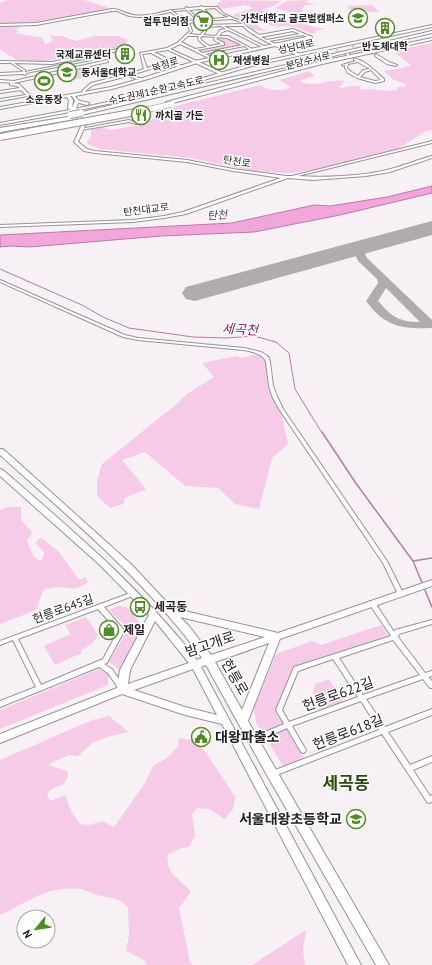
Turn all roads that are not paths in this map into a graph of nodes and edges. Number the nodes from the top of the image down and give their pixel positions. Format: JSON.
{"nodes":[{"id":1,"x":201,"y":7,"type":"junction"},
{"id":2,"x":186,"y":8,"type":"junction"},
{"id":3,"x":182,"y":18,"type":"junction"},
{"id":4,"x":232,"y":18,"type":"junction"},
{"id":5,"x":214,"y":20,"type":"junction"},
{"id":6,"x":199,"y":21,"type":"junction"},
{"id":7,"x":186,"y":22,"type":"junction"},
{"id":8,"x":432,"y":23,"type":"edge"},
{"id":9,"x":220,"y":25,"type":"junction"},
{"id":10,"x":243,"y":25,"type":"junction"},
{"id":11,"x":0,"y":26,"type":"edge"},
{"id":12,"x":204,"y":26,"type":"junction"},
{"id":13,"x":432,"y":26,"type":"edge"},
{"id":14,"x":229,"y":29,"type":"junction"},
{"id":15,"x":253,"y":32,"type":"junction"},
{"id":16,"x":303,"y":33,"type":"junction"},
{"id":17,"x":432,"y":33,"type":"edge"},
{"id":18,"x":187,"y":35,"type":"junction"},
{"id":19,"x":240,"y":35,"type":"junction"},
{"id":20,"x":202,"y":36,"type":"junction"},
{"id":21,"x":260,"y":36,"type":"junction"},
{"id":22,"x":217,"y":37,"type":"junction"},
{"id":23,"x":311,"y":37,"type":"joint"},
{"id":24,"x":227,"y":38,"type":"junction"},
{"id":25,"x":268,"y":40,"type":"junction"},
{"id":26,"x":432,"y":40,"type":"edge"},
{"id":27,"x":180,"y":43,"type":"junction"},
{"id":28,"x":347,"y":44,"type":"junction"},
{"id":29,"x":278,"y":45,"type":"junction"},
{"id":30,"x":244,"y":46,"type":"junction"},
{"id":31,"x":352,"y":46,"type":"tunnel mouth"},
{"id":32,"x":209,"y":47,"type":"junction"},
{"id":33,"x":316,"y":47,"type":"junction"},
{"id":34,"x":332,"y":47,"type":"junction"},
{"id":35,"x":168,"y":48,"type":"junction"},
{"id":36,"x":265,"y":48,"type":"junction"},
{"id":37,"x":122,"y":49,"type":"dead end"},
{"id":38,"x":195,"y":50,"type":"junction"},
{"id":39,"x":253,"y":50,"type":"junction"},
{"id":40,"x":306,"y":50,"type":"junction"},
{"id":41,"x":321,"y":50,"type":"junction"},
{"id":42,"x":336,"y":50,"type":"tunnel mouth"},
{"id":43,"x":151,"y":52,"type":"junction"},
{"id":44,"x":294,"y":52,"type":"junction"},
{"id":45,"x":311,"y":52,"type":"junction"},
{"id":46,"x":203,"y":54,"type":"junction"},
{"id":47,"x":299,"y":55,"type":"junction"},
{"id":48,"x":376,"y":55,"type":"tunnel mouth"},
{"id":49,"x":213,"y":59,"type":"junction"},
{"id":50,"x":90,"y":60,"type":"dead end"},
{"id":51,"x":107,"y":61,"type":"dead end"},
{"id":52,"x":1,"y":62,"type":"edge"},
{"id":53,"x":170,"y":62,"type":"junction"},
{"id":54,"x":196,"y":62,"type":"junction"},
{"id":55,"x":12,"y":63,"type":"junction"},
{"id":56,"x":44,"y":63,"type":"junction"},
{"id":57,"x":347,"y":64,"type":"junction"},
{"id":58,"x":343,"y":65,"type":"dead end"},
{"id":59,"x":396,"y":65,"type":"dead end"},
{"id":60,"x":29,"y":66,"type":"dead end"},
{"id":61,"x":181,"y":67,"type":"junction"},
{"id":62,"x":372,"y":69,"type":"junction"},
{"id":63,"x":146,"y":70,"type":"junction"},
{"id":64,"x":215,"y":71,"type":"junction"},
{"id":65,"x":23,"y":73,"type":"junction"},
{"id":66,"x":220,"y":73,"type":"junction"},
{"id":67,"x":0,"y":74,"type":"edge"},
{"id":68,"x":128,"y":75,"type":"junction"},
{"id":69,"x":358,"y":76,"type":"junction"},
{"id":70,"x":31,"y":78,"type":"junction"},
{"id":71,"x":141,"y":80,"type":"junction"},
{"id":72,"x":0,"y":81,"type":"edge"},
{"id":73,"x":0,"y":85,"type":"edge"},
{"id":74,"x":22,"y":89,"type":"junction"},
{"id":75,"x":0,"y":92,"type":"edge"},
{"id":76,"x":85,"y":93,"type":"junction"},
{"id":77,"x":29,"y":95,"type":"junction"},
{"id":78,"x":71,"y":96,"type":"junction"},
{"id":79,"x":0,"y":100,"type":"edge"},
{"id":80,"x":35,"y":102,"type":"junction"},
{"id":81,"x":0,"y":108,"type":"edge"},
{"id":82,"x":75,"y":111,"type":"junction"},
{"id":83,"x":0,"y":120,"type":"edge"},
{"id":84,"x":136,"y":123,"type":"dead end"},
{"id":85,"x":0,"y":124,"type":"edge"},
{"id":86,"x":0,"y":129,"type":"edge"},
{"id":87,"x":81,"y":129,"type":"junction"},
{"id":88,"x":0,"y":136,"type":"edge"},
{"id":89,"x":432,"y":142,"type":"edge"},
{"id":90,"x":432,"y":157,"type":"edge"},
{"id":91,"x":233,"y":170,"type":"junction"},
{"id":92,"x":317,"y":170,"type":"junction"},
{"id":93,"x":309,"y":172,"type":"junction"},
{"id":94,"x":257,"y":173,"type":"junction"},
{"id":95,"x":222,"y":175,"type":"dead end"},
{"id":96,"x":268,"y":175,"type":"junction"},
{"id":97,"x":288,"y":177,"type":"junction"},
{"id":98,"x":321,"y":179,"type":"junction"},
{"id":99,"x":271,"y":182,"type":"junction"},
{"id":100,"x":0,"y":226,"type":"edge"},
{"id":101,"x":0,"y":281,"type":"edge"},
{"id":102,"x":1,"y":453,"type":"edge"},
{"id":103,"x":0,"y":472,"type":"edge"},
{"id":104,"x":432,"y":583,"type":"edge"},
{"id":105,"x":402,"y":592,"type":"junction"},
{"id":106,"x":133,"y":594,"type":"junction"},
{"id":107,"x":372,"y":603,"type":"junction"},
{"id":108,"x":100,"y":606,"type":"junction"},
{"id":109,"x":170,"y":611,"type":"junction"},
{"id":110,"x":154,"y":614,"type":"junction"},
{"id":111,"x":432,"y":622,"type":"edge"},
{"id":112,"x":277,"y":636,"type":"junction"},
{"id":113,"x":395,"y":637,"type":"junction"},
{"id":114,"x":15,"y":638,"type":"junction"},
{"id":115,"x":0,"y":644,"type":"edge"},
{"id":116,"x":334,"y":657,"type":"junction"},
{"id":117,"x":208,"y":660,"type":"junction"},
{"id":118,"x":99,"y":664,"type":"junction"},
{"id":119,"x":195,"y":664,"type":"junction"},
{"id":120,"x":432,"y":673,"type":"edge"},
{"id":121,"x":424,"y":676,"type":"junction"},
{"id":122,"x":432,"y":686,"type":"edge"},
{"id":123,"x":40,"y":688,"type":"junction"},
{"id":124,"x":122,"y":690,"type":"junction"},
{"id":125,"x":363,"y":698,"type":"junction"},
{"id":126,"x":0,"y":704,"type":"edge"},
{"id":127,"x":432,"y":712,"type":"edge"},
{"id":128,"x":243,"y":720,"type":"junction"},
{"id":129,"x":225,"y":721,"type":"junction"},
{"id":130,"x":288,"y":725,"type":"junction"},
{"id":131,"x":384,"y":730,"type":"junction"},
{"id":132,"x":0,"y":738,"type":"edge"},
{"id":133,"x":253,"y":740,"type":"junction"},
{"id":134,"x":303,"y":750,"type":"dead end"},
{"id":135,"x":432,"y":758,"type":"edge"},
{"id":136,"x":409,"y":768,"type":"junction"},
{"id":137,"x":272,"y":774,"type":"junction"},
{"id":138,"x":432,"y":798,"type":"edge"},
{"id":139,"x":355,"y":965,"type":"edge"},
{"id":140,"x":383,"y":965,"type":"edge"}],
"edges":[{"from":1,"to":2,"type":"street"},
{"from":1,"to":4,"type":"street"},
{"from":1,"to":5,"type":"street"},
{"from":2,"to":3,"type":"street"},
{"from":2,"to":6,"type":"street"},
{"from":3,"to":7,"type":"street"},
{"from":3,"to":11,"type":"street"},
{"from":4,"to":5,"type":"street"},
{"from":4,"to":10,"type":"street"},
{"from":5,"to":6,"type":"street"},
{"from":6,"to":7,"type":"street"},
{"from":6,"to":12,"type":"street"},
{"from":7,"to":18,"type":"street"},
{"from":8,"to":33,"type":"main road","name":"성남대로"},
{"from":9,"to":10,"type":"street"},
{"from":9,"to":12,"type":"street"},
{"from":9,"to":14,"type":"street"},
{"from":10,"to":15,"type":"street"},
{"from":12,"to":20,"type":"street"},
{"from":13,"to":28,"type":"main road","name":"성남대로"},
{"from":14,"to":19,"type":"street"},
{"from":14,"to":22,"type":"street"},
{"from":15,"to":19,"type":"street"},
{"from":15,"to":21,"type":"street"},
{"from":16,"to":21,"type":"street"},
{"from":16,"to":23,"type":"street"},
{"from":16,"to":25,"type":"street"},
{"from":17,"to":82,"type":"highway","name":"수도권제1순환고속도로"},
{"from":18,"to":20,"type":"street"},
{"from":18,"to":27,"type":"street"},
{"from":19,"to":24,"type":"street"},
{"from":19,"to":36,"type":"street"},
{"from":20,"to":22,"type":"street"},
{"from":20,"to":32,"type":"street"},
{"from":21,"to":25,"type":"street"},
{"from":22,"to":24,"type":"street"},
{"from":22,"to":32,"type":"street"},
{"from":23,"to":29,"type":"street","name":"복정로"},
{"from":24,"to":30,"type":"street"},
{"from":25,"to":29,"type":"street"},
{"from":26,"to":88,"type":"highway","name":"분당수서로","bridge":true},
{"from":27,"to":35,"type":"street"},
{"from":27,"to":38,"type":"street"},
{"from":28,"to":31,"type":"street"},
{"from":28,"to":34,"type":"main road","name":"성남대로"},
{"from":29,"to":36,"type":"street","name":"복정로"},
{"from":29,"to":44,"type":"street"},
{"from":30,"to":39,"type":"street"},
{"from":30,"to":46,"type":"street"},
{"from":32,"to":38,"type":"street"},
{"from":33,"to":40,"type":"main road","name":"성남대로"},
{"from":33,"to":41,"type":"main road"},
{"from":34,"to":41,"type":"main road","name":"성남대로"},
{"from":34,"to":42,"type":"street"},
{"from":35,"to":43,"type":"street"},
{"from":35,"to":54,"type":"street"},
{"from":36,"to":39,"type":"street","name":"복정로"},
{"from":37,"to":56,"type":"street"},
{"from":38,"to":46,"type":"street"},
{"from":39,"to":49,"type":"street","name":"복정로"},
{"from":40,"to":44,"type":"main road","name":"성남대로"},
{"from":40,"to":45,"type":"main road"},
{"from":41,"to":45,"type":"main road","name":"성남대로"},
{"from":43,"to":53,"type":"street"},
{"from":43,"to":63,"type":"street"},
{"from":44,"to":47,"type":"street"},
{"from":44,"to":64,"type":"main road","name":"성남대로"},
{"from":45,"to":47,"type":"main road","name":"성남대로"},
{"from":46,"to":49,"type":"street"},
{"from":47,"to":66,"type":"main road","name":"성남대로"},
{"from":48,"to":59,"type":"street"},
{"from":49,"to":54,"type":"street","name":"복정로"},
{"from":50,"to":65,"type":"street"},
{"from":51,"to":70,"type":"street"},
{"from":52,"to":55,"type":"street"},
{"from":53,"to":61,"type":"street"},
{"from":53,"to":63,"type":"street"},
{"from":54,"to":61,"type":"street","name":"복정로"},
{"from":54,"to":64,"type":"street"},
{"from":55,"to":56,"type":"street"},
{"from":55,"to":65,"type":"street"},
{"from":56,"to":60,"type":"street"},
{"from":57,"to":58,"type":"street"},
{"from":57,"to":62,"type":"street"},
{"from":57,"to":69,"type":"street"},
{"from":61,"to":71,"type":"street","name":"복정로"},
{"from":62,"to":69,"type":"street"},
{"from":62,"to":69,"type":"street"},
{"from":63,"to":68,"type":"street"},
{"from":64,"to":66,"type":"street"},
{"from":64,"to":82,"type":"main road","name":"성남대로"},
{"from":65,"to":67,"type":"street"},
{"from":65,"to":70,"type":"street"},
{"from":66,"to":82,"type":"main road","name":"성남대로"},
{"from":68,"to":71,"type":"street"},
{"from":68,"to":76,"type":"street"},
{"from":70,"to":72,"type":"street"},
{"from":71,"to":76,"type":"street","name":"복정로"},
{"from":73,"to":74,"type":"street"},
{"from":74,"to":75,"type":"street"},
{"from":74,"to":77,"type":"street"},
{"from":76,"to":78,"type":"street","name":"복정로"},
{"from":77,"to":79,"type":"street"},
{"from":77,"to":80,"type":"street"},
{"from":78,"to":80,"type":"street","name":"복정로"},
{"from":78,"to":82,"type":"street"},
{"from":78,"to":82,"type":"street"},
{"from":80,"to":81,"type":"street","name":"복정로"},
{"from":82,"to":83,"type":"main road","name":"성남대로"},
{"from":82,"to":85,"type":"main road","name":"성남대로"},
{"from":82,"to":86,"type":"highway","name":"수도권제1순환고속도로"},
{"from":82,"to":87,"type":"street","name":"탄천로"},
{"from":84,"to":87,"type":"street"},
{"from":87,"to":91,"type":"street","name":"탄천로"},
{"from":89,"to":92,"type":"street","name":"탄천로"},
{"from":90,"to":98,"type":"street"},
{"from":91,"to":94,"type":"street","name":"탄천로"},
{"from":91,"to":95,"type":"street"},
{"from":92,"to":93,"type":"street","name":"탄천로"},
{"from":92,"to":98,"type":"street"},
{"from":93,"to":94,"type":"street"},
{"from":93,"to":97,"type":"street","name":"탄천로"},
{"from":94,"to":96,"type":"street","name":"탄천로"},
{"from":96,"to":97,"type":"street","name":"탄천로"},
{"from":96,"to":99,"type":"street"},
{"from":97,"to":98,"type":"street"},
{"from":97,"to":99,"type":"street","name":"탄천대교로"},
{"from":99,"to":100,"type":"street","name":"탄천대교로"},
{"from":101,"to":105,"type":"street"},
{"from":102,"to":109,"type":"main road","name":"헌릉로"},
{"from":103,"to":106,"type":"main road"},
{"from":104,"to":105,"type":"main road","name":"밤고개로"},
{"from":105,"to":107,"type":"main road","name":"밤고개로"},
{"from":106,"to":108,"type":"street","name":"헌릉로645길"},
{"from":106,"to":110,"type":"main road"},
{"from":107,"to":112,"type":"main road","name":"밤고개로"},
{"from":107,"to":113,"type":"street"},
{"from":108,"to":114,"type":"street","name":"헌릉로645길"},
{"from":108,"to":118,"type":"street"},
{"from":109,"to":112,"type":"main road"},
{"from":109,"to":117,"type":"main road","name":"헌릉로"},
{"from":110,"to":119,"type":"main road"},
{"from":110,"to":124,"type":"main road"},
{"from":111,"to":113,"type":"street"},
{"from":112,"to":117,"type":"main road","name":"밤고개로"},
{"from":112,"to":128,"type":"main road"},
{"from":113,"to":116,"type":"street"},
{"from":113,"to":121,"type":"street"},
{"from":114,"to":115,"type":"street","name":"헌릉로645길"},
{"from":114,"to":123,"type":"street"},
{"from":116,"to":125,"type":"street"},
{"from":116,"to":130,"type":"street"},
{"from":117,"to":119,"type":"main road","name":"밤고개로"},
{"from":117,"to":128,"type":"main road","name":"헌릉로"},
{"from":118,"to":123,"type":"street"},
{"from":118,"to":124,"type":"street"},
{"from":119,"to":124,"type":"main road","name":"밤고개로"},
{"from":119,"to":129,"type":"main road"},
{"from":120,"to":121,"type":"street","name":"헌릉로622길"},
{"from":121,"to":122,"type":"street"},
{"from":121,"to":125,"type":"street","name":"헌릉로622길"},
{"from":123,"to":126,"type":"street"},
{"from":124,"to":129,"type":"main road"},
{"from":124,"to":132,"type":"main road","name":"밤고개로"},
{"from":125,"to":130,"type":"street","name":"헌릉로622길"},
{"from":125,"to":131,"type":"street"},
{"from":127,"to":131,"type":"street","name":"헌릉로618길"},
{"from":128,"to":133,"type":"main road","name":"헌릉로"},
{"from":129,"to":139,"type":"main road"},
{"from":130,"to":133,"type":"street","name":"헌릉로622길"},
{"from":130,"to":134,"type":"street"},
{"from":131,"to":136,"type":"street"},
{"from":131,"to":137,"type":"street","name":"헌릉로618길"},
{"from":133,"to":137,"type":"main road","name":"헌릉로"},
{"from":135,"to":136,"type":"street"},
{"from":136,"to":138,"type":"street"},
{"from":137,"to":140,"type":"main road","name":"헌릉로"}]}
